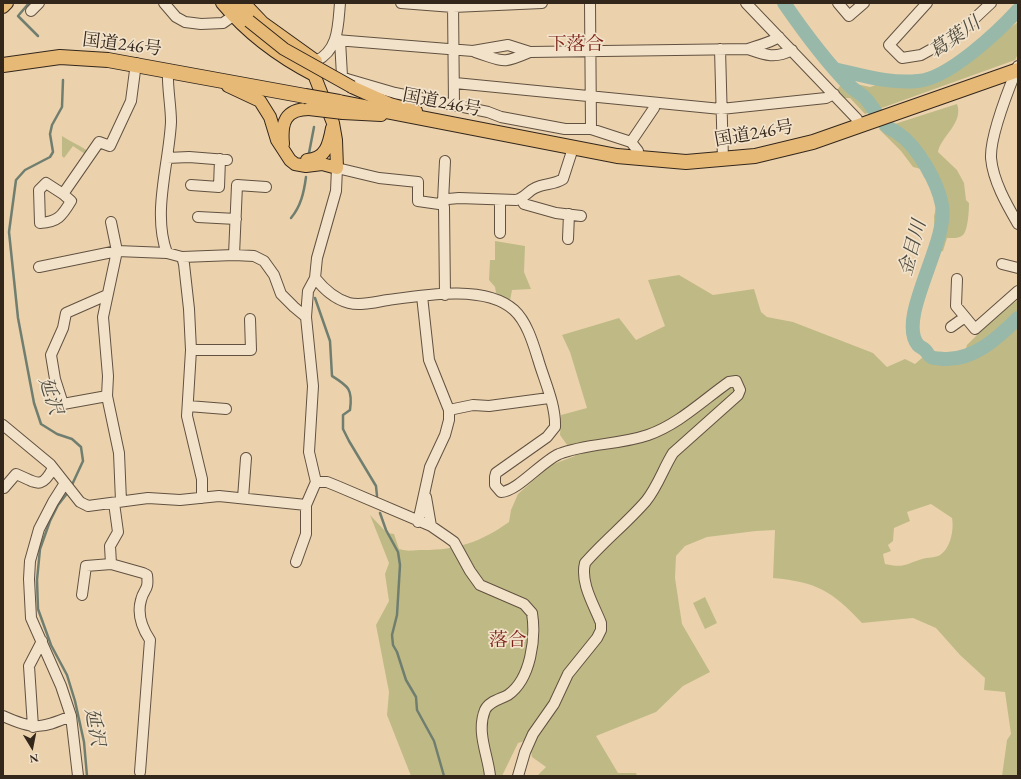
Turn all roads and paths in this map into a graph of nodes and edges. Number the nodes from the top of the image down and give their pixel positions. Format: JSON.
{"nodes":[{"id":1,"x":7,"y":3,"type":"edge"},
{"id":2,"x":39,"y":3,"type":"edge"},
{"id":3,"x":164,"y":3,"type":"edge"},
{"id":4,"x":222,"y":3,"type":"edge"},
{"id":5,"x":234,"y":3,"type":"edge"},
{"id":6,"x":244,"y":3,"type":"edge"},
{"id":7,"x":340,"y":3,"type":"edge"},
{"id":8,"x":401,"y":3,"type":"edge"},
{"id":9,"x":542,"y":3,"type":"edge"},
{"id":10,"x":590,"y":3,"type":"edge"},
{"id":11,"x":746,"y":3,"type":"edge"},
{"id":12,"x":838,"y":3,"type":"edge"},
{"id":13,"x":864,"y":3,"type":"edge"},
{"id":14,"x":927,"y":3,"type":"edge"},
{"id":15,"x":991,"y":3,"type":"edge"},
{"id":16,"x":453,"y":5,"type":"edge"},
{"id":17,"x":3,"y":8,"type":"edge"},
{"id":18,"x":32,"y":11,"type":"dead end"},
{"id":19,"x":339,"y":14,"type":"junction"},
{"id":20,"x":233,"y":16,"type":"junction"},
{"id":21,"x":779,"y":38,"type":"junction"},
{"id":22,"x":338,"y":40,"type":"junction"},
{"id":23,"x":720,"y":49,"type":"junction"},
{"id":24,"x":748,"y":49,"type":"junction"},
{"id":25,"x":454,"y":50,"type":"junction"},
{"id":26,"x":792,"y":50,"type":"junction"},
{"id":27,"x":473,"y":51,"type":"junction"},
{"id":28,"x":530,"y":52,"type":"junction"},
{"id":29,"x":590,"y":52,"type":"junction"},
{"id":30,"x":316,"y":61,"type":"junction"},
{"id":31,"x":136,"y":63,"type":"junction"},
{"id":32,"x":3,"y":65,"type":"edge"},
{"id":33,"x":1017,"y":69,"type":"edge"},
{"id":34,"x":168,"y":70,"type":"junction"},
{"id":35,"x":314,"y":75,"type":"junction"},
{"id":36,"x":210,"y":79,"type":"junction"},
{"id":37,"x":455,"y":82,"type":"junction"},
{"id":38,"x":1014,"y":87,"type":"edge"},
{"id":39,"x":834,"y":94,"type":"junction"},
{"id":40,"x":591,"y":96,"type":"junction"},
{"id":41,"x":307,"y":103,"type":"junction"},
{"id":42,"x":654,"y":103,"type":"junction"},
{"id":43,"x":454,"y":106,"type":"junction"},
{"id":44,"x":721,"y":108,"type":"junction"},
{"id":45,"x":857,"y":119,"type":"dead end"},
{"id":46,"x":333,"y":123,"type":"junction"},
{"id":47,"x":591,"y":129,"type":"junction"},
{"id":48,"x":482,"y":130,"type":"junction"},
{"id":49,"x":631,"y":142,"type":"junction"},
{"id":50,"x":573,"y":148,"type":"junction"},
{"id":51,"x":284,"y":149,"type":"junction"},
{"id":52,"x":638,"y":151,"type":"dead end"},
{"id":53,"x":167,"y":158,"type":"junction"},
{"id":54,"x":290,"y":160,"type":"junction"},
{"id":55,"x":723,"y":160,"type":"junction"},
{"id":56,"x":445,"y":161,"type":"dead end"},
{"id":57,"x":337,"y":168,"type":"junction"},
{"id":58,"x":191,"y":185,"type":"dead end"},
{"id":59,"x":266,"y":187,"type":"dead end"},
{"id":60,"x":63,"y":194,"type":"dead end"},
{"id":61,"x":521,"y":199,"type":"junction"},
{"id":62,"x":500,"y":200,"type":"junction"},
{"id":63,"x":442,"y":202,"type":"junction"},
{"id":64,"x":569,"y":214,"type":"junction"},
{"id":65,"x":581,"y":216,"type":"dead end"},
{"id":66,"x":198,"y":218,"type":"dead end"},
{"id":67,"x":236,"y":219,"type":"junction"},
{"id":68,"x":111,"y":222,"type":"dead end"},
{"id":69,"x":1018,"y":224,"type":"edge"},
{"id":70,"x":500,"y":233,"type":"dead end"},
{"id":71,"x":568,"y":239,"type":"dead end"},
{"id":72,"x":116,"y":251,"type":"junction"},
{"id":73,"x":167,"y":253,"type":"junction"},
{"id":74,"x":234,"y":255,"type":"junction"},
{"id":75,"x":182,"y":257,"type":"junction"},
{"id":76,"x":1002,"y":264,"type":"dead end"},
{"id":77,"x":39,"y":267,"type":"dead end"},
{"id":78,"x":1018,"y":268,"type":"edge"},
{"id":79,"x":315,"y":278,"type":"junction"},
{"id":80,"x":956,"y":279,"type":"dead end"},
{"id":81,"x":1018,"y":291,"type":"edge"},
{"id":82,"x":107,"y":295,"type":"junction"},
{"id":83,"x":445,"y":295,"type":"junction"},
{"id":84,"x":422,"y":296,"type":"junction"},
{"id":85,"x":306,"y":317,"type":"junction"},
{"id":86,"x":965,"y":317,"type":"junction"},
{"id":87,"x":250,"y":319,"type":"dead end"},
{"id":88,"x":951,"y":327,"type":"dead end"},
{"id":89,"x":191,"y":350,"type":"junction"},
{"id":90,"x":107,"y":396,"type":"junction"},
{"id":91,"x":550,"y":398,"type":"junction"},
{"id":92,"x":188,"y":406,"type":"junction"},
{"id":93,"x":226,"y":409,"type":"dead end"},
{"id":94,"x":449,"y":410,"type":"junction"},
{"id":95,"x":3,"y":425,"type":"edge"},
{"id":96,"x":246,"y":458,"type":"dead end"},
{"id":97,"x":53,"y":468,"type":"junction"},
{"id":98,"x":316,"y":482,"type":"junction"},
{"id":99,"x":65,"y":483,"type":"junction"},
{"id":100,"x":4,"y":488,"type":"edge"},
{"id":101,"x":426,"y":490,"type":"junction"},
{"id":102,"x":202,"y":498,"type":"junction"},
{"id":103,"x":243,"y":498,"type":"junction"},
{"id":104,"x":118,"y":502,"type":"junction"},
{"id":105,"x":306,"y":505,"type":"junction"},
{"id":106,"x":418,"y":522,"type":"junction"},
{"id":107,"x":430,"y":526,"type":"junction"},
{"id":108,"x":296,"y":562,"type":"dead end"},
{"id":109,"x":111,"y":564,"type":"junction"},
{"id":110,"x":82,"y":595,"type":"dead end"},
{"id":111,"x":42,"y":641,"type":"junction"},
{"id":112,"x":3,"y":716,"type":"edge"},
{"id":113,"x":70,"y":716,"type":"junction"},
{"id":114,"x":33,"y":727,"type":"junction"},
{"id":115,"x":140,"y":772,"type":"dead end"},
{"id":116,"x":78,"y":776,"type":"edge"},
{"id":117,"x":490,"y":776,"type":"edge"},
{"id":118,"x":518,"y":776,"type":"edge"}],
"edges":[{"from":1,"to":17,"type":"main road"},
{"from":2,"to":18,"type":"street"},
{"from":3,"to":20,"type":"street"},
{"from":4,"to":20,"type":"main road"},
{"from":5,"to":48,"type":"main road","bridge":true},
{"from":6,"to":30,"type":"main road"},
{"from":7,"to":19,"type":"street"},
{"from":8,"to":16,"type":"street"},
{"from":9,"to":16,"type":"street"},
{"from":10,"to":29,"type":"street"},
{"from":11,"to":21,"type":"street"},
{"from":12,"to":13,"type":"street"},
{"from":14,"to":15,"type":"street"},
{"from":16,"to":25,"type":"street"},
{"from":19,"to":22,"type":"street"},
{"from":19,"to":30,"type":"street"},
{"from":20,"to":35,"type":"main road"},
{"from":21,"to":24,"type":"street"},
{"from":21,"to":26,"type":"street"},
{"from":22,"to":25,"type":"street"},
{"from":22,"to":30,"type":"street"},
{"from":22,"to":43,"type":"street"},
{"from":23,"to":24,"type":"street"},
{"from":23,"to":29,"type":"street"},
{"from":23,"to":44,"type":"street"},
{"from":24,"to":26,"type":"street"},
{"from":25,"to":27,"type":"street"},
{"from":25,"to":37,"type":"street"},
{"from":26,"to":39,"type":"street"},
{"from":27,"to":28,"type":"street"},
{"from":27,"to":28,"type":"street"},
{"from":28,"to":29,"type":"street"},
{"from":29,"to":40,"type":"street"},
{"from":30,"to":35,"type":"main road"},
{"from":31,"to":32,"type":"highway","name":"国道246号"},
{"from":31,"to":34,"type":"highway","name":"国道246号"},
{"from":31,"to":60,"type":"street"},
{"from":33,"to":38,"type":"street"},
{"from":33,"to":55,"type":"highway","name":"国道246号"},
{"from":34,"to":36,"type":"highway","name":"国道246号"},
{"from":34,"to":53,"type":"street"},
{"from":35,"to":46,"type":"main road"},
{"from":36,"to":41,"type":"highway","name":"国道246号"},
{"from":36,"to":51,"type":"main road"},
{"from":37,"to":40,"type":"street"},
{"from":37,"to":43,"type":"street"},
{"from":38,"to":69,"type":"street"},
{"from":39,"to":44,"type":"street"},
{"from":39,"to":45,"type":"street"},
{"from":40,"to":42,"type":"street"},
{"from":40,"to":47,"type":"street"},
{"from":41,"to":48,"type":"highway","name":"国道246号","bridge":true},
{"from":41,"to":51,"type":"main road"},
{"from":42,"to":44,"type":"street"},
{"from":42,"to":49,"type":"street"},
{"from":43,"to":47,"type":"street"},
{"from":44,"to":55,"type":"street"},
{"from":46,"to":54,"type":"main road"},
{"from":46,"to":57,"type":"main road"},
{"from":47,"to":49,"type":"street"},
{"from":48,"to":50,"type":"highway","name":"国道246号"},
{"from":49,"to":52,"type":"street"},
{"from":50,"to":55,"type":"highway","name":"国道246号"},
{"from":50,"to":61,"type":"street"},
{"from":51,"to":54,"type":"main road"},
{"from":53,"to":58,"type":"street"},
{"from":53,"to":73,"type":"street"},
{"from":54,"to":57,"type":"main road"},
{"from":56,"to":63,"type":"street"},
{"from":57,"to":63,"type":"street"},
{"from":57,"to":79,"type":"street"},
{"from":59,"to":67,"type":"street"},
{"from":61,"to":62,"type":"street"},
{"from":61,"to":64,"type":"street"},
{"from":62,"to":63,"type":"street"},
{"from":62,"to":70,"type":"street"},
{"from":63,"to":83,"type":"street"},
{"from":64,"to":65,"type":"street"},
{"from":64,"to":71,"type":"street"},
{"from":66,"to":67,"type":"street"},
{"from":67,"to":74,"type":"street"},
{"from":68,"to":72,"type":"street"},
{"from":72,"to":73,"type":"street"},
{"from":72,"to":77,"type":"street"},
{"from":72,"to":82,"type":"street"},
{"from":73,"to":75,"type":"street"},
{"from":74,"to":75,"type":"street"},
{"from":74,"to":85,"type":"street"},
{"from":75,"to":89,"type":"street"},
{"from":76,"to":78,"type":"street"},
{"from":79,"to":84,"type":"street"},
{"from":79,"to":85,"type":"street"},
{"from":80,"to":86,"type":"street"},
{"from":81,"to":86,"type":"street"},
{"from":82,"to":90,"type":"street"},
{"from":82,"to":90,"type":"street"},
{"from":83,"to":84,"type":"street"},
{"from":83,"to":91,"type":"street"},
{"from":84,"to":94,"type":"street"},
{"from":85,"to":98,"type":"street"},
{"from":86,"to":88,"type":"street"},
{"from":87,"to":89,"type":"street"},
{"from":89,"to":92,"type":"street"},
{"from":90,"to":104,"type":"street"},
{"from":91,"to":94,"type":"street"},
{"from":91,"to":118,"type":"street"},
{"from":92,"to":93,"type":"street"},
{"from":92,"to":102,"type":"street"},
{"from":94,"to":101,"type":"street"},
{"from":95,"to":97,"type":"street"},
{"from":96,"to":103,"type":"street"},
{"from":97,"to":99,"type":"street"},
{"from":97,"to":100,"type":"street"},
{"from":98,"to":105,"type":"street"},
{"from":98,"to":106,"type":"street"},
{"from":99,"to":104,"type":"street"},
{"from":99,"to":111,"type":"street"},
{"from":101,"to":106,"type":"street"},
{"from":101,"to":107,"type":"street"},
{"from":102,"to":103,"type":"street"},
{"from":102,"to":104,"type":"street"},
{"from":103,"to":105,"type":"street"},
{"from":104,"to":109,"type":"street"},
{"from":105,"to":108,"type":"street"},
{"from":106,"to":107,"type":"street"},
{"from":107,"to":117,"type":"street"},
{"from":109,"to":110,"type":"street"},
{"from":109,"to":115,"type":"street"},
{"from":111,"to":113,"type":"street"},
{"from":111,"to":114,"type":"street"},
{"from":112,"to":114,"type":"street"},
{"from":113,"to":114,"type":"street"},
{"from":113,"to":116,"type":"street"}]}
